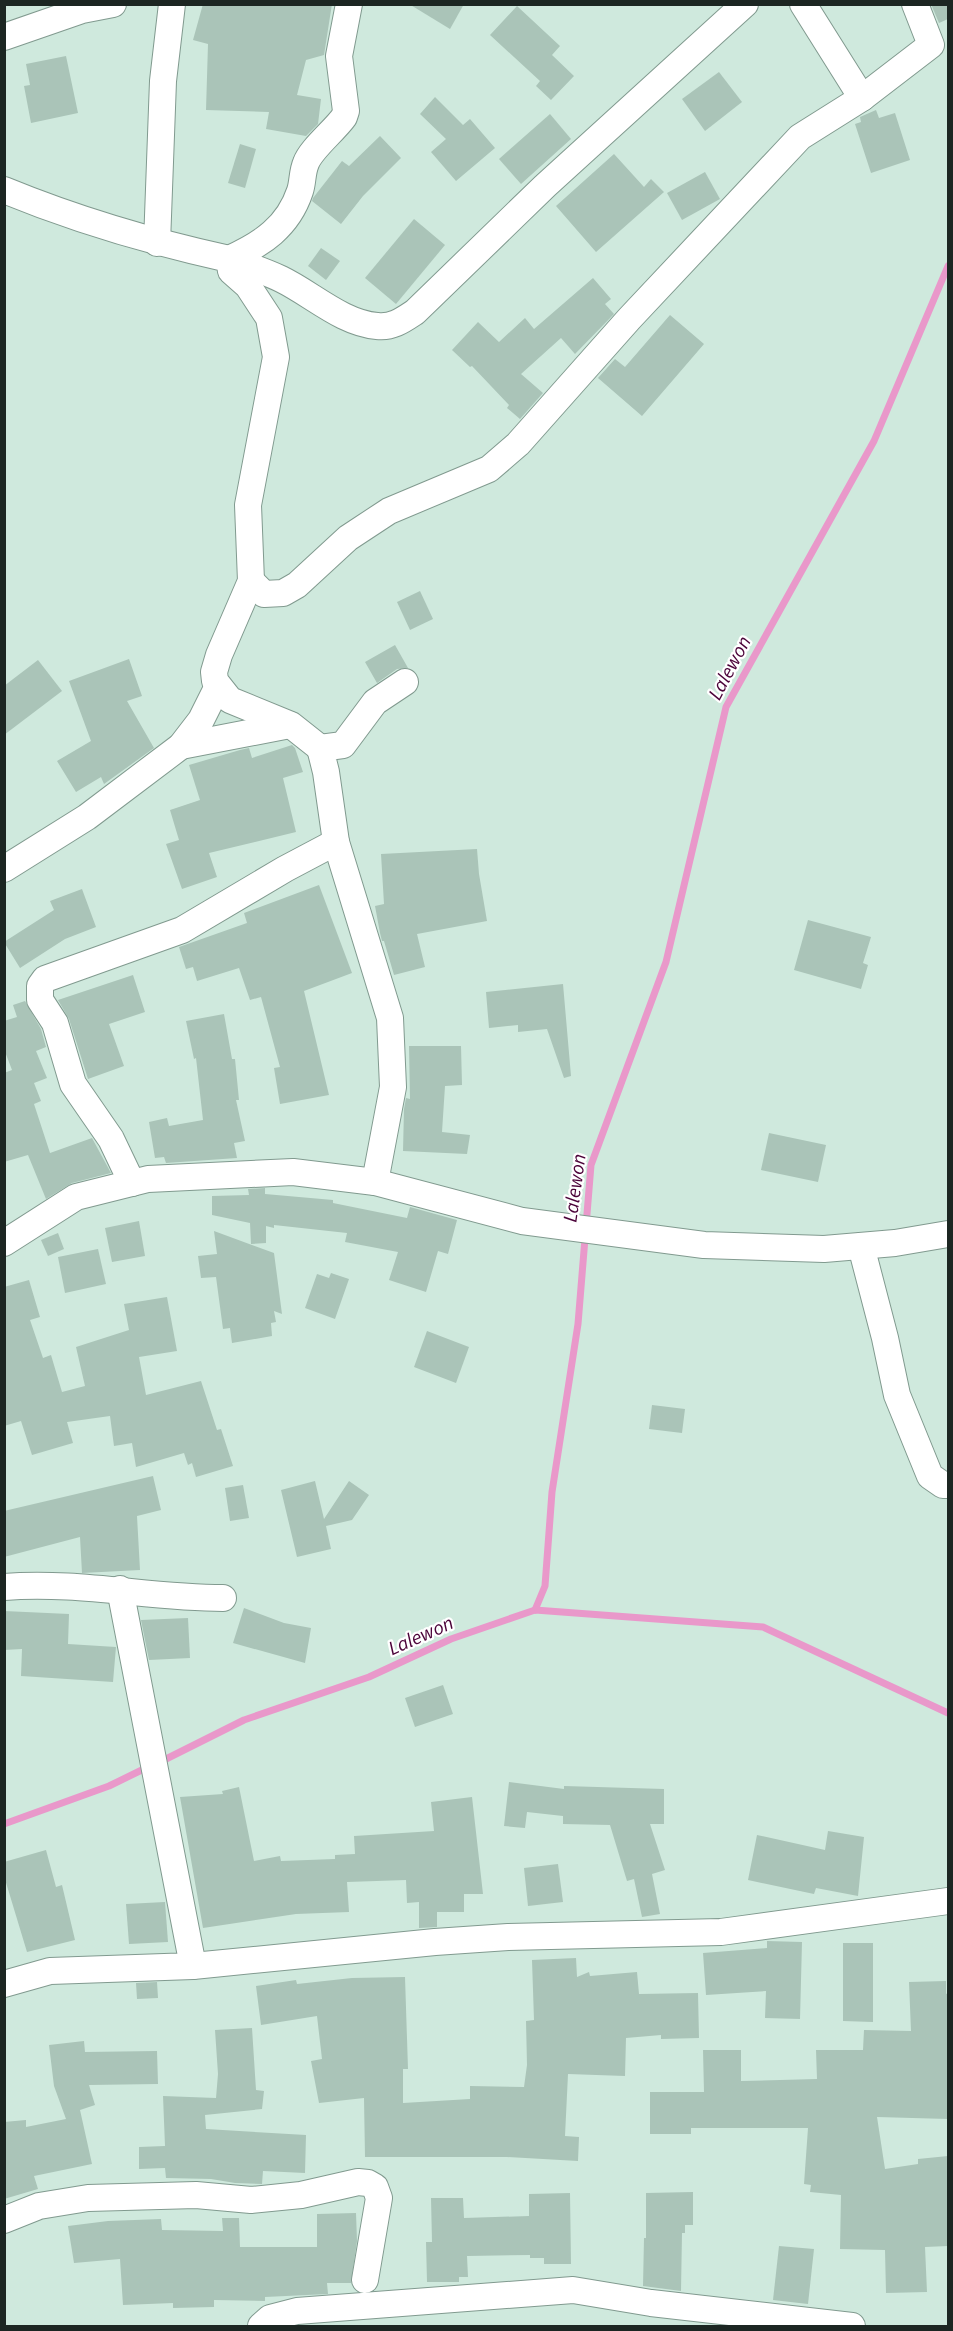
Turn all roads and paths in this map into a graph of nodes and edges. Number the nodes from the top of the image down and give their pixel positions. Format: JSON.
{"nodes":[{"id":1,"x":113,"y":4,"type":"edge"},
{"id":2,"x":172,"y":4,"type":"edge"},
{"id":3,"x":349,"y":4,"type":"edge"},
{"id":4,"x":745,"y":4,"type":"edge"},
{"id":5,"x":803,"y":4,"type":"edge"},
{"id":6,"x":915,"y":4,"type":"edge"},
{"id":7,"x":4,"y":37,"type":"edge"},
{"id":8,"x":862,"y":98,"type":"junction"},
{"id":9,"x":4,"y":190,"type":"edge"},
{"id":10,"x":158,"y":243,"type":"junction"},
{"id":11,"x":229,"y":259,"type":"junction"},
{"id":12,"x":251,"y":581,"type":"junction"},
{"id":13,"x":405,"y":682,"type":"dead end"},
{"id":14,"x":218,"y":686,"type":"junction"},
{"id":15,"x":291,"y":725,"type":"junction"},
{"id":16,"x":181,"y":746,"type":"junction"},
{"id":17,"x":320,"y":748,"type":"junction"},
{"id":18,"x":336,"y":842,"type":"junction"},
{"id":19,"x":4,"y":869,"type":"edge"},
{"id":20,"x":375,"y":1182,"type":"junction"},
{"id":21,"x":132,"y":1183,"type":"junction"},
{"id":22,"x":948,"y":1234,"type":"edge"},
{"id":23,"x":4,"y":1243,"type":"edge"},
{"id":24,"x":861,"y":1246,"type":"junction"},
{"id":25,"x":948,"y":1485,"type":"edge"},
{"id":26,"x":4,"y":1587,"type":"edge"},
{"id":27,"x":120,"y":1589,"type":"junction"},
{"id":28,"x":222,"y":1598,"type":"dead end"},
{"id":29,"x":948,"y":1901,"type":"edge"},
{"id":30,"x":193,"y":1966,"type":"junction"},
{"id":31,"x":4,"y":1984,"type":"edge"},
{"id":32,"x":4,"y":2220,"type":"edge"},
{"id":33,"x":365,"y":2280,"type":"junction"},
{"id":34,"x":384,"y":2303,"type":"junction"},
{"id":35,"x":356,"y":2306,"type":"junction"},
{"id":36,"x":261,"y":2326,"type":"edge"},
{"id":37,"x":852,"y":2326,"type":"edge"}],
"edges":[{"from":1,"to":7,"type":"street"},
{"from":2,"to":10,"type":"street"},
{"from":3,"to":11,"type":"street"},
{"from":4,"to":11,"type":"street"},
{"from":5,"to":8,"type":"street"},
{"from":6,"to":8,"type":"street"},
{"from":8,"to":12,"type":"street"},
{"from":9,"to":10,"type":"street"},
{"from":10,"to":11,"type":"street"},
{"from":11,"to":12,"type":"street"},
{"from":12,"to":14,"type":"street"},
{"from":13,"to":17,"type":"street"},
{"from":14,"to":15,"type":"street"},
{"from":14,"to":16,"type":"street"},
{"from":15,"to":16,"type":"street"},
{"from":15,"to":17,"type":"street"},
{"from":16,"to":19,"type":"street"},
{"from":17,"to":18,"type":"street"},
{"from":18,"to":20,"type":"street"},
{"from":18,"to":21,"type":"street"},
{"from":20,"to":21,"type":"street"},
{"from":20,"to":24,"type":"street"},
{"from":21,"to":23,"type":"street"},
{"from":22,"to":24,"type":"street"},
{"from":24,"to":25,"type":"street"},
{"from":26,"to":27,"type":"street"},
{"from":27,"to":28,"type":"street"},
{"from":27,"to":30,"type":"street"},
{"from":29,"to":30,"type":"street"},
{"from":30,"to":31,"type":"street"},
{"from":32,"to":33,"type":"street"},
{"from":33,"to":34,"type":"street"},
{"from":33,"to":35,"type":"street"},
{"from":34,"to":35,"type":"street"},
{"from":34,"to":37,"type":"street"},
{"from":35,"to":36,"type":"street"}]}
